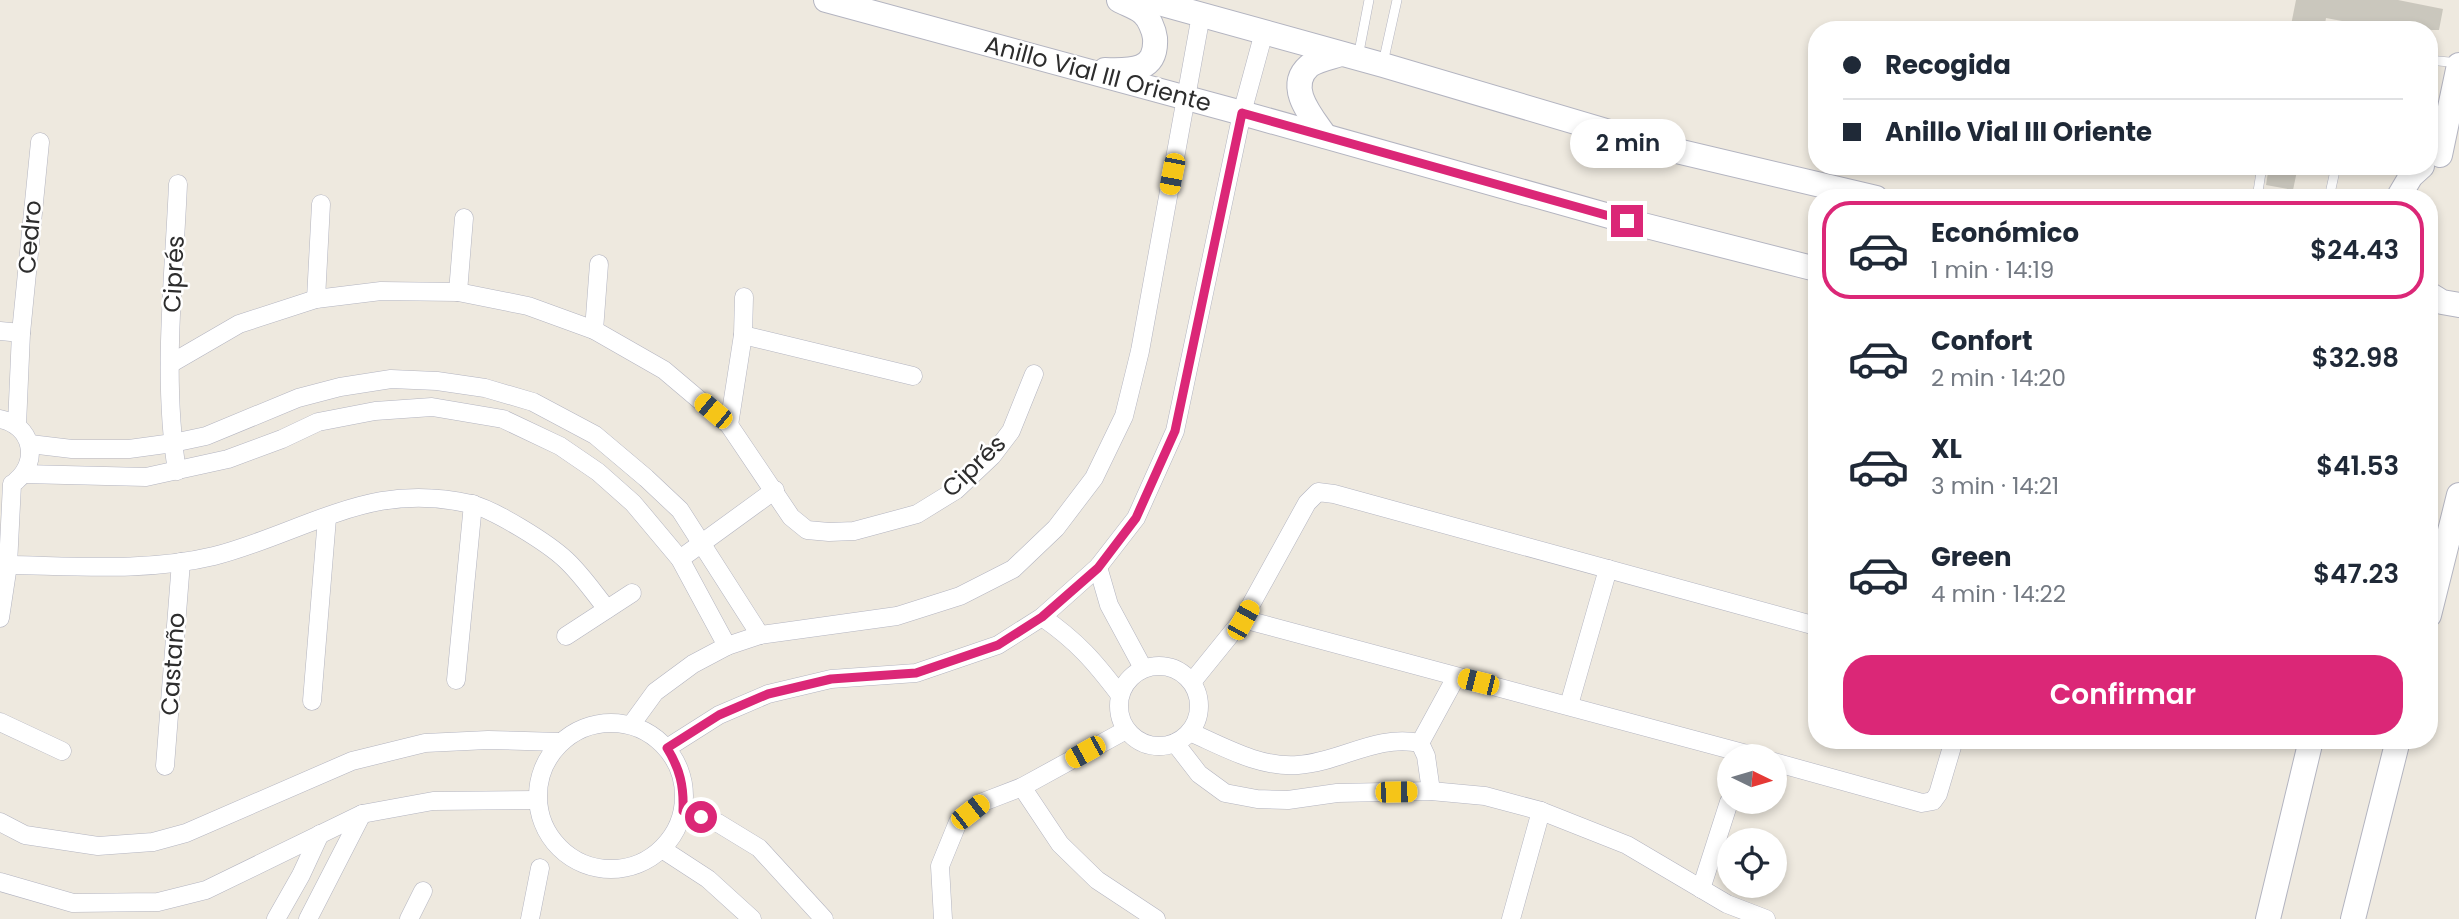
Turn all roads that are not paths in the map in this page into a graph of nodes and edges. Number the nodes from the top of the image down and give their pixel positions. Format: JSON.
{"nodes":[{"id":1,"x":826,"y":0,"type":"edge"},
{"id":2,"x":1119,"y":0,"type":"edge"},
{"id":3,"x":1148,"y":0,"type":"edge"},
{"id":4,"x":1369,"y":0,"type":"edge"},
{"id":5,"x":1397,"y":0,"type":"edge"},
{"id":6,"x":1201,"y":15,"type":"junction"},
{"id":7,"x":1264,"y":32,"type":"junction"},
{"id":8,"x":1349,"y":56,"type":"junction"},
{"id":9,"x":2438,"y":61,"type":"edge"},
{"id":10,"x":2459,"y":64,"type":"edge"},
{"id":11,"x":1383,"y":65,"type":"junction"},
{"id":12,"x":1077,"y":68,"type":"junction"},
{"id":13,"x":1186,"y":97,"type":"junction"},
{"id":14,"x":1242,"y":113,"type":"junction"},
{"id":15,"x":2438,"y":133,"type":"edge"},
{"id":16,"x":1325,"y":136,"type":"junction"},
{"id":17,"x":40,"y":142,"type":"dead end"},
{"id":18,"x":2418,"y":175,"type":"edge"},
{"id":19,"x":178,"y":184,"type":"dead end"},
{"id":20,"x":1838,"y":189,"type":"edge"},
{"id":21,"x":2406,"y":189,"type":"edge"},
{"id":22,"x":321,"y":204,"type":"dead end"},
{"id":23,"x":464,"y":218,"type":"dead end"},
{"id":24,"x":599,"y":264,"type":"dead end"},
{"id":25,"x":1808,"y":267,"type":"edge"},
{"id":26,"x":458,"y":292,"type":"junction"},
{"id":27,"x":744,"y":297,"type":"dead end"},
{"id":28,"x":316,"y":299,"type":"junction"},
{"id":29,"x":2438,"y":300,"type":"edge"},
{"id":30,"x":2459,"y":305,"type":"edge"},
{"id":31,"x":594,"y":330,"type":"junction"},
{"id":32,"x":0,"y":331,"type":"edge"},
{"id":33,"x":21,"y":333,"type":"junction"},
{"id":34,"x":743,"y":335,"type":"junction"},
{"id":35,"x":170,"y":364,"type":"junction"},
{"id":36,"x":1034,"y":374,"type":"dead end"},
{"id":37,"x":913,"y":376,"type":"dead end"},
{"id":38,"x":8,"y":422,"type":"edge"},
{"id":39,"x":729,"y":425,"type":"junction"},
{"id":40,"x":173,"y":443,"type":"junction"},
{"id":41,"x":30,"y":444,"type":"junction"},
{"id":42,"x":177,"y":471,"type":"junction"},
{"id":43,"x":12,"y":482,"type":"edge"},
{"id":44,"x":775,"y":490,"type":"junction"},
{"id":45,"x":2459,"y":495,"type":"edge"},
{"id":46,"x":473,"y":504,"type":"junction"},
{"id":47,"x":327,"y":517,"type":"junction"},
{"id":48,"x":702,"y":542,"type":"junction"},
{"id":49,"x":680,"y":559,"type":"junction"},
{"id":50,"x":181,"y":562,"type":"junction"},
{"id":51,"x":8,"y":565,"type":"junction"},
{"id":52,"x":1098,"y":568,"type":"junction"},
{"id":53,"x":1608,"y":569,"type":"junction"},
{"id":54,"x":2438,"y":579,"type":"edge"},
{"id":55,"x":632,"y":593,"type":"dead end"},
{"id":56,"x":734,"y":593,"type":"junction"},
{"id":57,"x":709,"y":608,"type":"junction"},
{"id":58,"x":607,"y":609,"type":"junction"},
{"id":59,"x":1042,"y":617,"type":"junction"},
{"id":60,"x":0,"y":618,"type":"edge"},
{"id":61,"x":1243,"y":620,"type":"junction"},
{"id":62,"x":1808,"y":624,"type":"edge"},
{"id":63,"x":760,"y":635,"type":"junction"},
{"id":64,"x":566,"y":636,"type":"dead end"},
{"id":65,"x":727,"y":646,"type":"junction"},
{"id":66,"x":1143,"y":668,"type":"junction"},
{"id":67,"x":1456,"y":677,"type":"junction"},
{"id":68,"x":456,"y":680,"type":"dead end"},
{"id":69,"x":1192,"y":682,"type":"junction"},
{"id":70,"x":1120,"y":695,"type":"junction"},
{"id":71,"x":312,"y":701,"type":"dead end"},
{"id":72,"x":1569,"y":705,"type":"junction"},
{"id":73,"x":0,"y":722,"type":"edge"},
{"id":74,"x":631,"y":724,"type":"junction"},
{"id":75,"x":1126,"y":730,"type":"junction"},
{"id":76,"x":1183,"y":738,"type":"junction"},
{"id":77,"x":560,"y":742,"type":"junction"},
{"id":78,"x":1420,"y":743,"type":"junction"},
{"id":79,"x":1717,"y":746,"type":"edge"},
{"id":80,"x":667,"y":748,"type":"junction"},
{"id":81,"x":1951,"y":749,"type":"edge"},
{"id":82,"x":2309,"y":749,"type":"edge"},
{"id":83,"x":2396,"y":749,"type":"edge"},
{"id":84,"x":62,"y":751,"type":"dead end"},
{"id":85,"x":165,"y":766,"type":"dead end"},
{"id":86,"x":1787,"y":766,"type":"edge"},
{"id":87,"x":1022,"y":787,"type":"junction"},
{"id":88,"x":1431,"y":791,"type":"junction"},
{"id":89,"x":537,"y":800,"type":"junction"},
{"id":90,"x":683,"y":811,"type":"junction"},
{"id":91,"x":1541,"y":811,"type":"junction"},
{"id":92,"x":362,"y":814,"type":"junction"},
{"id":93,"x":1725,"y":814,"type":"edge"},
{"id":94,"x":0,"y":822,"type":"edge"},
{"id":95,"x":320,"y":834,"type":"junction"},
{"id":96,"x":662,"y":849,"type":"junction"},
{"id":97,"x":540,"y":868,"type":"dead end"},
{"id":98,"x":0,"y":882,"type":"edge"},
{"id":99,"x":1701,"y":889,"type":"junction"},
{"id":100,"x":423,"y":891,"type":"dead end"},
{"id":101,"x":276,"y":919,"type":"edge"},
{"id":102,"x":308,"y":919,"type":"edge"},
{"id":103,"x":409,"y":919,"type":"edge"},
{"id":104,"x":530,"y":919,"type":"edge"},
{"id":105,"x":752,"y":919,"type":"edge"},
{"id":106,"x":824,"y":919,"type":"edge"},
{"id":107,"x":943,"y":919,"type":"edge"},
{"id":108,"x":1156,"y":919,"type":"edge"},
{"id":109,"x":1511,"y":919,"type":"edge"},
{"id":110,"x":1766,"y":919,"type":"edge"},
{"id":111,"x":2268,"y":919,"type":"edge"},
{"id":112,"x":2353,"y":919,"type":"edge"}],
"edges":[{"from":1,"to":12,"type":"main road","name":"Anillo Vial III Oriente"},
{"from":2,"to":12,"type":"main road"},
{"from":3,"to":6,"type":"main road"},
{"from":4,"to":8,"type":"lane"},
{"from":5,"to":11,"type":"lane"},
{"from":6,"to":7,"type":"main road"},
{"from":6,"to":13,"type":"street"},
{"from":7,"to":8,"type":"main road"},
{"from":7,"to":14,"type":"street"},
{"from":8,"to":11,"type":"main road"},
{"from":8,"to":16,"type":"main road"},
{"from":9,"to":10,"type":"lane"},
{"from":10,"to":15,"type":"main road"},
{"from":11,"to":20,"type":"main road"},
{"from":12,"to":13,"type":"main road","name":"Anillo Vial III Oriente"},
{"from":13,"to":14,"type":"main road","name":"Anillo Vial III Oriente"},
{"from":13,"to":63,"type":"street"},
{"from":14,"to":16,"type":"main road","name":"Anillo Vial III Oriente"},
{"from":14,"to":52,"type":"street"},
{"from":16,"to":25,"type":"main road","name":"Anillo Vial III Oriente"},
{"from":17,"to":33,"type":"street","name":"Cedro"},
{"from":18,"to":21,"type":"main road"},
{"from":19,"to":35,"type":"street","name":"Ciprés"},
{"from":22,"to":28,"type":"street"},
{"from":23,"to":26,"type":"street"},
{"from":24,"to":31,"type":"street"},
{"from":26,"to":28,"type":"street","name":"Ciprés"},
{"from":26,"to":31,"type":"street","name":"Ciprés"},
{"from":27,"to":34,"type":"street"},
{"from":28,"to":35,"type":"street","name":"Ciprés"},
{"from":29,"to":30,"type":"main road"},
{"from":31,"to":39,"type":"street","name":"Ciprés"},
{"from":32,"to":33,"type":"street"},
{"from":33,"to":38,"type":"street","name":"Cedro"},
{"from":34,"to":37,"type":"street"},
{"from":34,"to":39,"type":"street"},
{"from":35,"to":40,"type":"street","name":"Ciprés"},
{"from":36,"to":44,"type":"street","name":"Ciprés"},
{"from":38,"to":41,"type":"street"},
{"from":39,"to":44,"type":"street","name":"Ciprés"},
{"from":40,"to":41,"type":"street"},
{"from":40,"to":42,"type":"street","name":"Ciprés"},
{"from":40,"to":48,"type":"street"},
{"from":41,"to":43,"type":"street"},
{"from":42,"to":43,"type":"street"},
{"from":42,"to":49,"type":"street"},
{"from":43,"to":51,"type":"street"},
{"from":44,"to":48,"type":"street"},
{"from":45,"to":54,"type":"main road"},
{"from":46,"to":47,"type":"street"},
{"from":46,"to":58,"type":"street"},
{"from":46,"to":68,"type":"street"},
{"from":47,"to":50,"type":"street"},
{"from":47,"to":71,"type":"street"},
{"from":48,"to":49,"type":"street"},
{"from":48,"to":56,"type":"street"},
{"from":49,"to":57,"type":"street"},
{"from":50,"to":51,"type":"street"},
{"from":50,"to":85,"type":"street","name":"Castaño"},
{"from":51,"to":60,"type":"street"},
{"from":52,"to":59,"type":"street"},
{"from":52,"to":66,"type":"street"},
{"from":53,"to":61,"type":"street"},
{"from":53,"to":62,"type":"street"},
{"from":53,"to":72,"type":"street"},
{"from":55,"to":58,"type":"street"},
{"from":56,"to":57,"type":"street"},
{"from":56,"to":63,"type":"street"},
{"from":57,"to":65,"type":"street"},
{"from":58,"to":64,"type":"street"},
{"from":59,"to":70,"type":"street"},
{"from":59,"to":80,"type":"street"},
{"from":61,"to":67,"type":"street"},
{"from":61,"to":69,"type":"street"},
{"from":63,"to":65,"type":"street"},
{"from":65,"to":74,"type":"street"},
{"from":66,"to":69,"type":"street"},
{"from":66,"to":70,"type":"street"},
{"from":67,"to":72,"type":"street"},
{"from":67,"to":78,"type":"street"},
{"from":69,"to":76,"type":"street"},
{"from":70,"to":75,"type":"street"},
{"from":72,"to":79,"type":"street"},
{"from":73,"to":84,"type":"street"},
{"from":74,"to":77,"type":"street"},
{"from":74,"to":80,"type":"street"},
{"from":75,"to":76,"type":"street"},
{"from":75,"to":87,"type":"street"},
{"from":76,"to":78,"type":"street"},
{"from":76,"to":88,"type":"street"},
{"from":77,"to":89,"type":"street"},
{"from":77,"to":94,"type":"street"},
{"from":78,"to":88,"type":"street"},
{"from":80,"to":90,"type":"street"},
{"from":81,"to":86,"type":"street"},
{"from":82,"to":111,"type":"main road"},
{"from":83,"to":112,"type":"main road"},
{"from":87,"to":107,"type":"street"},
{"from":87,"to":108,"type":"street"},
{"from":88,"to":91,"type":"street"},
{"from":89,"to":92,"type":"street"},
{"from":89,"to":96,"type":"street"},
{"from":90,"to":96,"type":"street"},
{"from":90,"to":106,"type":"street"},
{"from":91,"to":99,"type":"street"},
{"from":91,"to":109,"type":"street"},
{"from":92,"to":95,"type":"street"},
{"from":92,"to":102,"type":"street"},
{"from":93,"to":99,"type":"street"},
{"from":95,"to":98,"type":"street"},
{"from":95,"to":101,"type":"street"},
{"from":96,"to":105,"type":"street"},
{"from":97,"to":104,"type":"street"},
{"from":99,"to":110,"type":"street"},
{"from":100,"to":103,"type":"street"}]}
